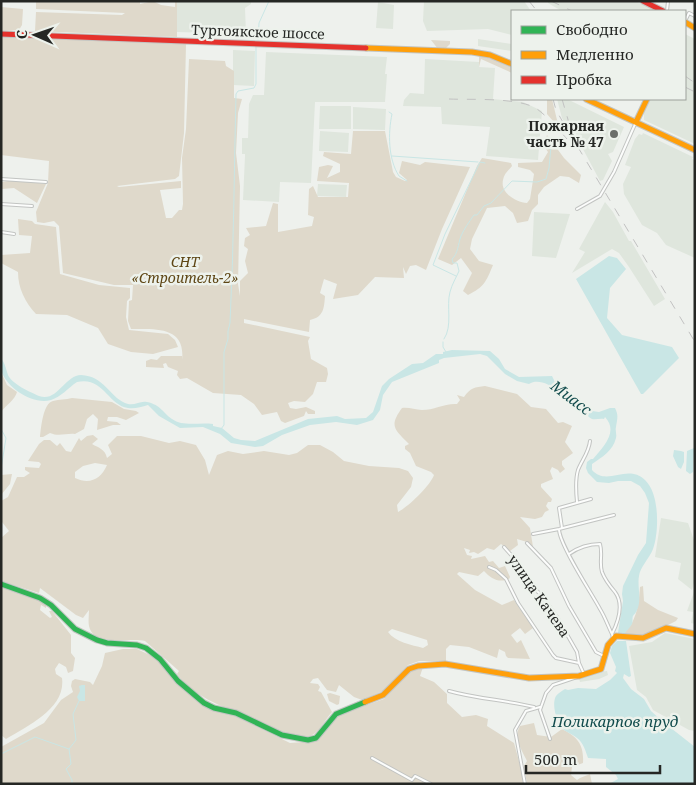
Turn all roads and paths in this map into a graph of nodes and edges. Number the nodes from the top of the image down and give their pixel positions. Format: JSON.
{"nodes":[{"id":1,"x":643,"y":1,"type":"edge"},
{"id":2,"x":661,"y":10,"type":"edge"},
{"id":3,"x":695,"y":16,"type":"edge"},
{"id":4,"x":686,"y":20,"type":"edge"},
{"id":5,"x":1,"y":34,"type":"edge"},
{"id":6,"x":511,"y":64,"type":"edge"},
{"id":7,"x":588,"y":100,"type":"edge"},
{"id":8,"x":647,"y":100,"type":"edge"},
{"id":9,"x":636,"y":122,"type":"junction"},
{"id":10,"x":695,"y":150,"type":"edge"},
{"id":11,"x":1,"y":179,"type":"edge"},
{"id":12,"x":46,"y":182,"type":"dead end"},
{"id":13,"x":1,"y":204,"type":"edge"},
{"id":14,"x":32,"y":206,"type":"dead end"},
{"id":15,"x":577,"y":209,"type":"dead end"},
{"id":16,"x":1,"y":232,"type":"edge"},
{"id":17,"x":14,"y":234,"type":"dead end"},
{"id":18,"x":590,"y":441,"type":"dead end"},
{"id":19,"x":591,"y":499,"type":"dead end"},
{"id":20,"x":577,"y":502,"type":"junction"},
{"id":21,"x":614,"y":515,"type":"dead end"},
{"id":22,"x":560,"y":529,"type":"junction"},
{"id":23,"x":533,"y":534,"type":"dead end"},
{"id":24,"x":527,"y":543,"type":"dead end"},
{"id":25,"x":504,"y":547,"type":"dead end"},
{"id":26,"x":569,"y":554,"type":"junction"},
{"id":27,"x":489,"y":567,"type":"dead end"},
{"id":28,"x":1,"y":584,"type":"edge"},
{"id":29,"x":695,"y":634,"type":"edge"},
{"id":30,"x":614,"y":636,"type":"junction"},
{"id":31,"x":604,"y":656,"type":"junction"},
{"id":32,"x":579,"y":663,"type":"junction"},
{"id":33,"x":581,"y":675,"type":"junction"},
{"id":34,"x":449,"y":691,"type":"dead end"},
{"id":35,"x":540,"y":707,"type":"junction"},
{"id":36,"x":536,"y":708,"type":"junction"},
{"id":37,"x":550,"y":739,"type":"dead end"},
{"id":38,"x":372,"y":758,"type":"dead end"},
{"id":39,"x":431,"y":784,"type":"edge"},
{"id":40,"x":525,"y":784,"type":"edge"}],
"edges":[{"from":1,"to":2,"type":"main road"},
{"from":3,"to":4,"type":"street"},
{"from":5,"to":6,"type":"main road","name":"Тургоякское шоссе"},
{"from":7,"to":9,"type":"main road"},
{"from":8,"to":9,"type":"main road"},
{"from":9,"to":10,"type":"main road"},
{"from":9,"to":15,"type":"street"},
{"from":11,"to":12,"type":"street"},
{"from":13,"to":14,"type":"street"},
{"from":16,"to":17,"type":"street"},
{"from":18,"to":20,"type":"street"},
{"from":19,"to":20,"type":"street"},
{"from":20,"to":22,"type":"street"},
{"from":21,"to":22,"type":"street"},
{"from":22,"to":23,"type":"street"},
{"from":22,"to":26,"type":"street"},
{"from":24,"to":31,"type":"street"},
{"from":25,"to":32,"type":"street","name":"улица Качева"},
{"from":26,"to":30,"type":"street"},
{"from":26,"to":30,"type":"street"},
{"from":27,"to":32,"type":"street"},
{"from":28,"to":33,"type":"main road"},
{"from":29,"to":30,"type":"main road"},
{"from":30,"to":31,"type":"main road"},
{"from":31,"to":33,"type":"main road"},
{"from":32,"to":33,"type":"street","name":"улица Качева"},
{"from":33,"to":35,"type":"street"},
{"from":34,"to":36,"type":"street"},
{"from":35,"to":36,"type":"street"},
{"from":35,"to":37,"type":"street"},
{"from":36,"to":40,"type":"street"},
{"from":38,"to":39,"type":"street"}]}
